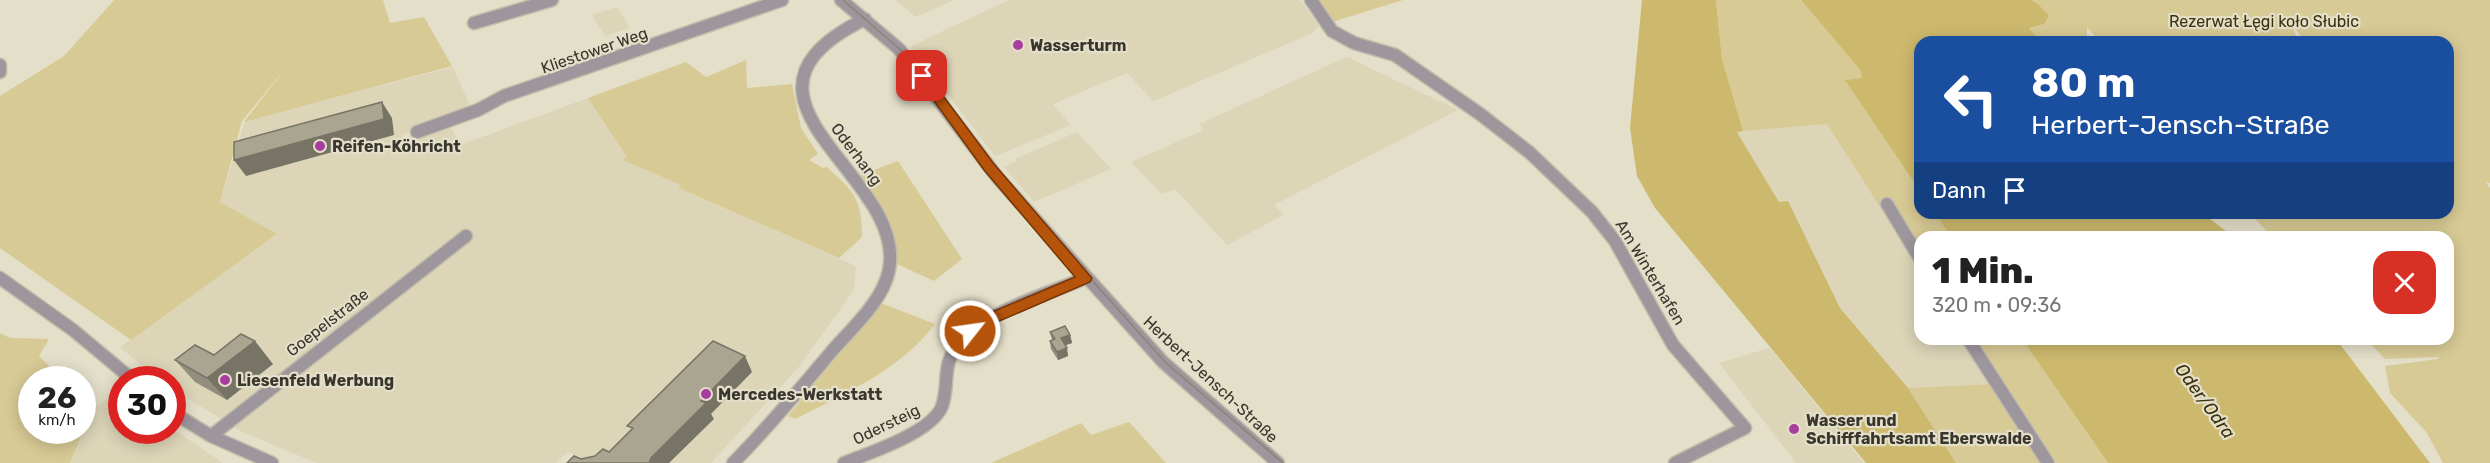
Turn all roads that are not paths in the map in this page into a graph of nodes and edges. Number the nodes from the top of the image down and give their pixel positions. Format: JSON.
{"nodes":[{"id":1,"x":552,"y":0,"type":"edge"},
{"id":2,"x":782,"y":0,"type":"edge"},
{"id":3,"x":841,"y":0,"type":"edge"},
{"id":4,"x":1311,"y":0,"type":"edge"},
{"id":5,"x":865,"y":19,"type":"junction"},
{"id":6,"x":474,"y":23,"type":"dead end"},
{"id":7,"x":0,"y":65,"type":"edge"},
{"id":8,"x":0,"y":72,"type":"edge"},
{"id":9,"x":417,"y":132,"type":"dead end"},
{"id":10,"x":1887,"y":204,"type":"dead end"},
{"id":11,"x":466,"y":236,"type":"dead end"},
{"id":12,"x":1914,"y":249,"type":"edge"},
{"id":13,"x":0,"y":278,"type":"edge"},
{"id":14,"x":1085,"y":278,"type":"junction"},
{"id":15,"x":1972,"y":345,"type":"edge"},
{"id":16,"x":116,"y":366,"type":"edge"},
{"id":17,"x":186,"y":421,"type":"edge"},
{"id":18,"x":210,"y":436,"type":"junction"},
{"id":19,"x":272,"y":463,"type":"edge"},
{"id":20,"x":733,"y":463,"type":"edge"},
{"id":21,"x":844,"y":463,"type":"edge"},
{"id":22,"x":1278,"y":463,"type":"edge"},
{"id":23,"x":1675,"y":463,"type":"edge"},
{"id":24,"x":2048,"y":463,"type":"edge"}],
"edges":[{"from":1,"to":6,"type":"street"},
{"from":2,"to":9,"type":"street","name":"Kliestower Weg"},
{"from":3,"to":5,"type":"street","name":"Herbert-Jensch-Straße"},
{"from":4,"to":23,"type":"street","name":"Am Winterhafen"},
{"from":5,"to":14,"type":"street","name":"Herbert-Jensch-Straße"},
{"from":5,"to":20,"type":"street","name":"Oderhang"},
{"from":7,"to":8,"type":"street"},
{"from":10,"to":12,"type":"street"},
{"from":11,"to":18,"type":"street","name":"Goepelstraße"},
{"from":13,"to":16,"type":"street"},
{"from":14,"to":21,"type":"street","name":"Odersteig"},
{"from":14,"to":22,"type":"street","name":"Herbert-Jensch-Straße"},
{"from":15,"to":24,"type":"street"},
{"from":17,"to":18,"type":"street"},
{"from":18,"to":19,"type":"street"}]}
